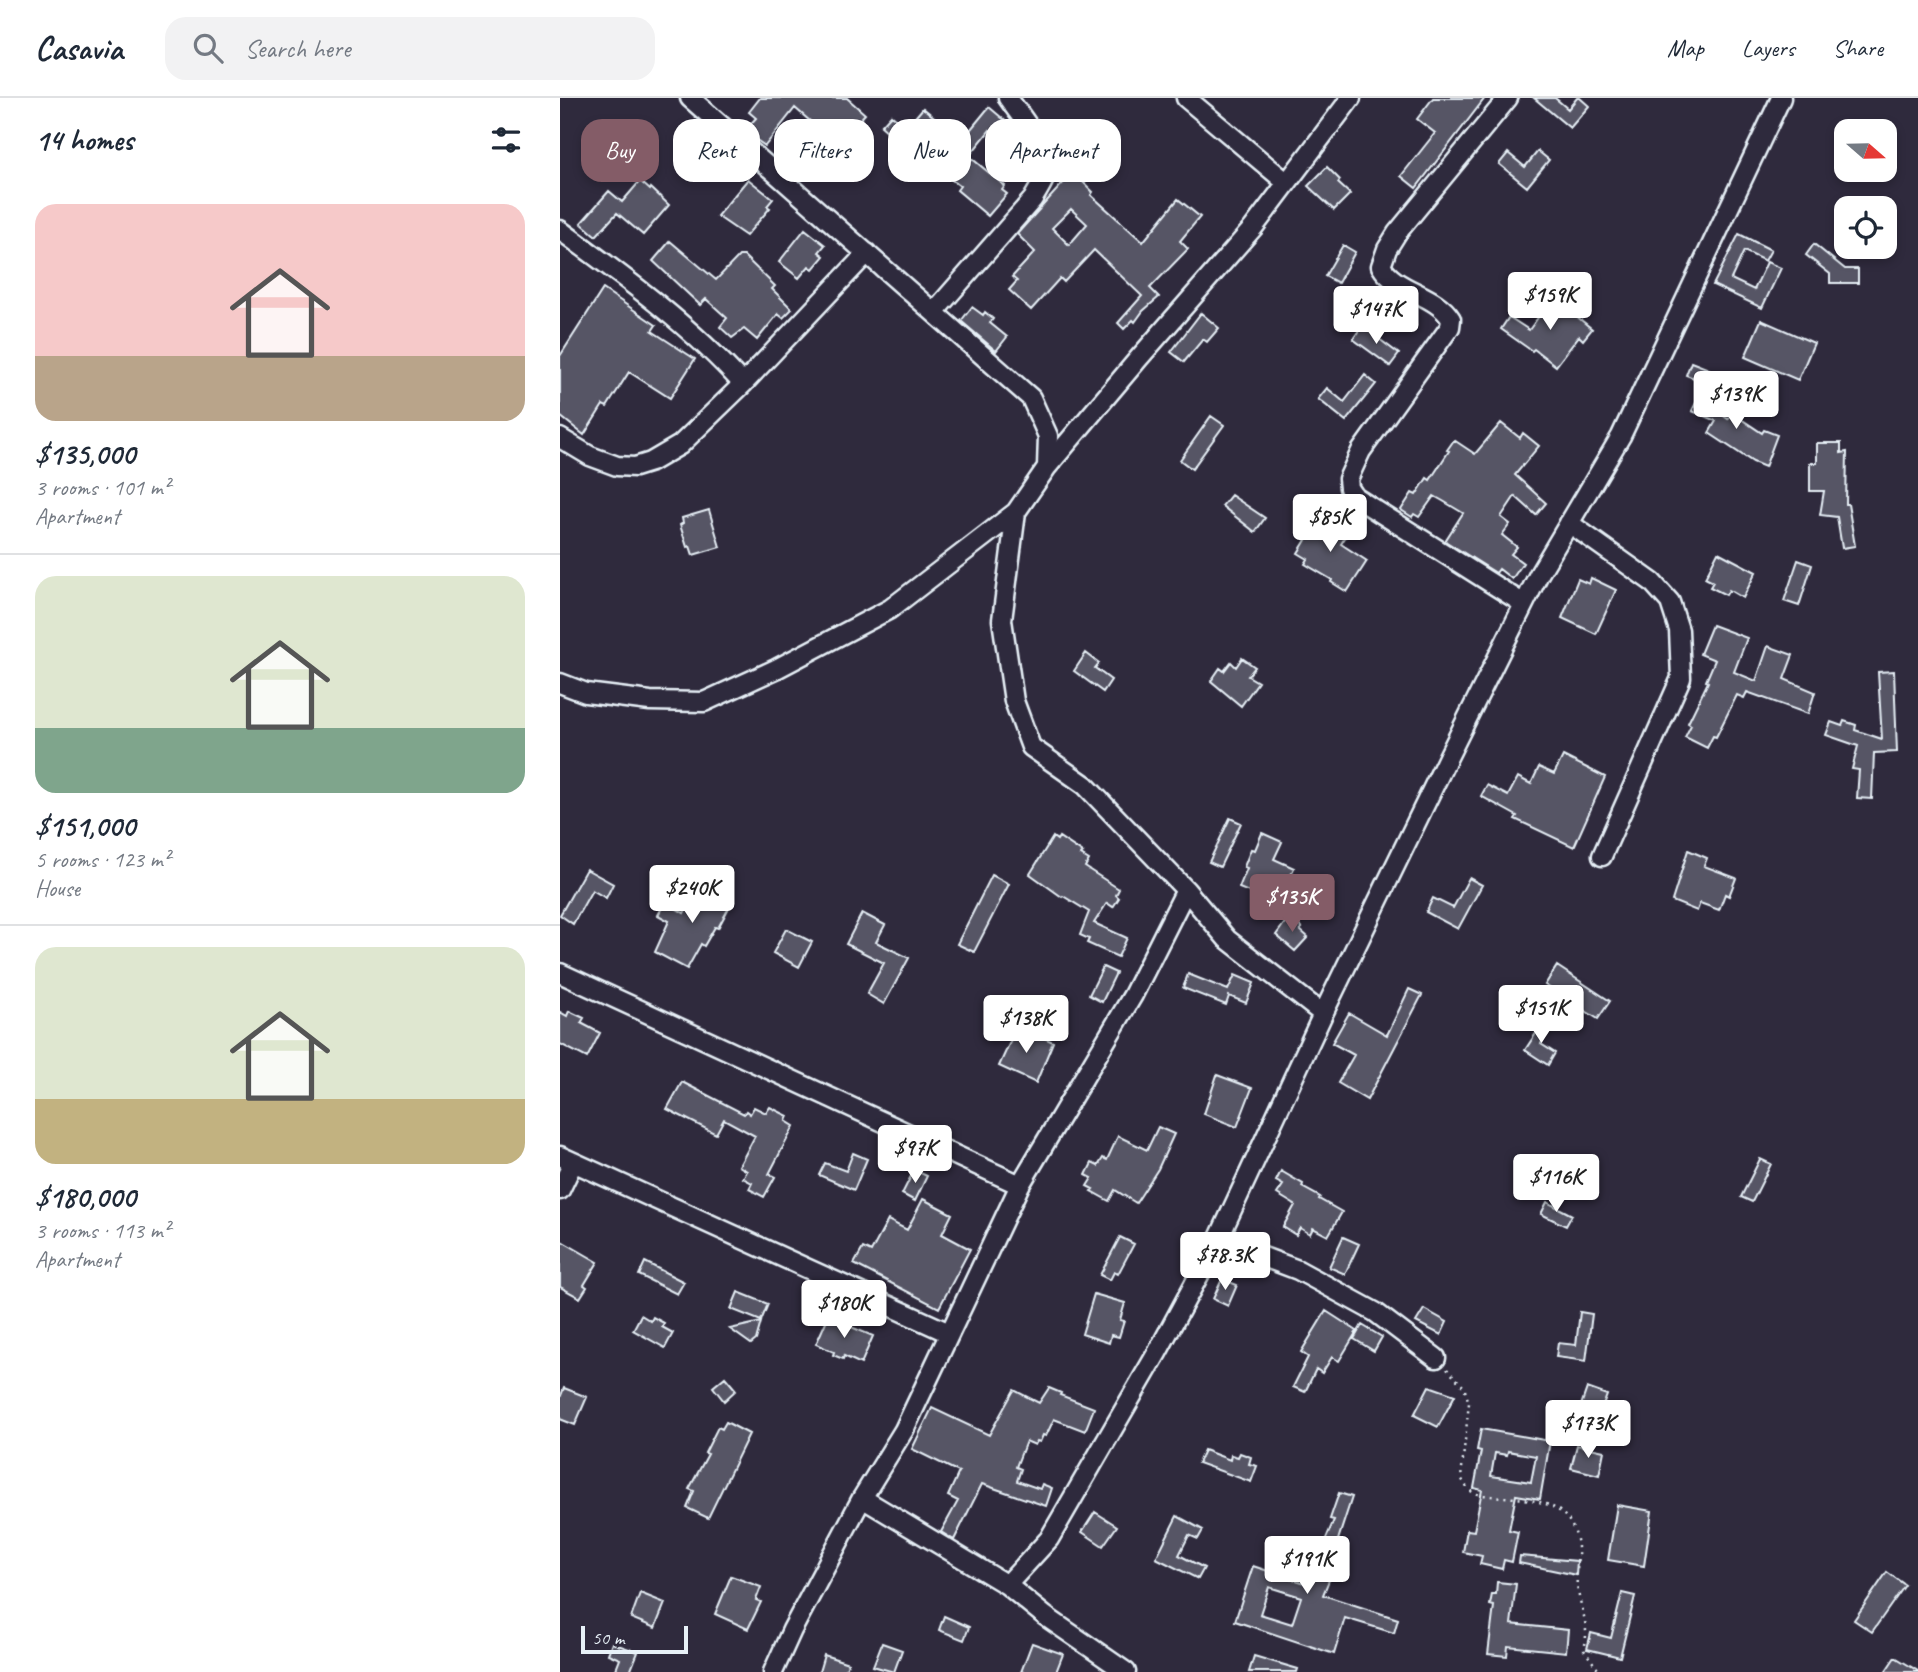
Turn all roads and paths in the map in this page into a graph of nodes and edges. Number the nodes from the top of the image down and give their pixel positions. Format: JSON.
{"nodes":[{"id":1,"x":690,"y":98,"type":"edge"},
{"id":2,"x":1008,"y":98,"type":"edge"},
{"id":3,"x":1186,"y":98,"type":"edge"},
{"id":4,"x":1351,"y":98,"type":"edge"},
{"id":5,"x":1508,"y":98,"type":"edge"},
{"id":6,"x":1781,"y":98,"type":"edge"},
{"id":7,"x":1287,"y":183,"type":"junction"},
{"id":8,"x":560,"y":230,"type":"edge"},
{"id":9,"x":867,"y":253,"type":"junction"},
{"id":10,"x":934,"y":312,"type":"junction"},
{"id":11,"x":743,"y":384,"type":"junction"},
{"id":12,"x":560,"y":438,"type":"edge"},
{"id":13,"x":1047,"y":467,"type":"junction"},
{"id":14,"x":1016,"y":512,"type":"junction"},
{"id":15,"x":1569,"y":523,"type":"junction"},
{"id":16,"x":1524,"y":604,"type":"junction"},
{"id":17,"x":560,"y":683,"type":"edge"},
{"id":18,"x":1602,"y":856,"type":"dead end"},
{"id":19,"x":1186,"y":890,"type":"junction"},
{"id":20,"x":560,"y":974,"type":"edge"},
{"id":21,"x":1323,"y":1014,"type":"junction"},
{"id":22,"x":567,"y":1159,"type":"edge"},
{"id":23,"x":1020,"y":1185,"type":"junction"},
{"id":24,"x":560,"y":1189,"type":"edge"},
{"id":25,"x":1218,"y":1240,"type":"junction"},
{"id":26,"x":949,"y":1333,"type":"junction"},
{"id":27,"x":1436,"y":1358,"type":"joint"},
{"id":28,"x":862,"y":1497,"type":"junction"},
{"id":29,"x":1007,"y":1584,"type":"junction"},
{"id":30,"x":773,"y":1672,"type":"edge"},
{"id":31,"x":1126,"y":1672,"type":"edge"},
{"id":32,"x":1600,"y":1672,"type":"edge"}],
"edges":[{"from":1,"to":9,"type":"street"},
{"from":2,"to":10,"type":"street"},
{"from":3,"to":7,"type":"street"},
{"from":4,"to":7,"type":"street"},
{"from":5,"to":16,"type":"street"},
{"from":6,"to":15,"type":"street"},
{"from":7,"to":13,"type":"street"},
{"from":8,"to":11,"type":"street"},
{"from":9,"to":10,"type":"street"},
{"from":9,"to":11,"type":"street"},
{"from":10,"to":13,"type":"street"},
{"from":11,"to":12,"type":"street"},
{"from":13,"to":14,"type":"street"},
{"from":14,"to":17,"type":"street"},
{"from":14,"to":19,"type":"street"},
{"from":15,"to":16,"type":"street"},
{"from":15,"to":18,"type":"street"},
{"from":16,"to":21,"type":"street"},
{"from":19,"to":21,"type":"street"},
{"from":19,"to":23,"type":"street"},
{"from":20,"to":23,"type":"street"},
{"from":21,"to":25,"type":"street"},
{"from":22,"to":24,"type":"street"},
{"from":22,"to":26,"type":"street"},
{"from":23,"to":26,"type":"street"},
{"from":25,"to":27,"type":"street"},
{"from":25,"to":29,"type":"street"},
{"from":26,"to":28,"type":"street"},
{"from":27,"to":32,"type":"path"},
{"from":28,"to":29,"type":"street"},
{"from":28,"to":30,"type":"street"},
{"from":29,"to":31,"type":"street"}]}
